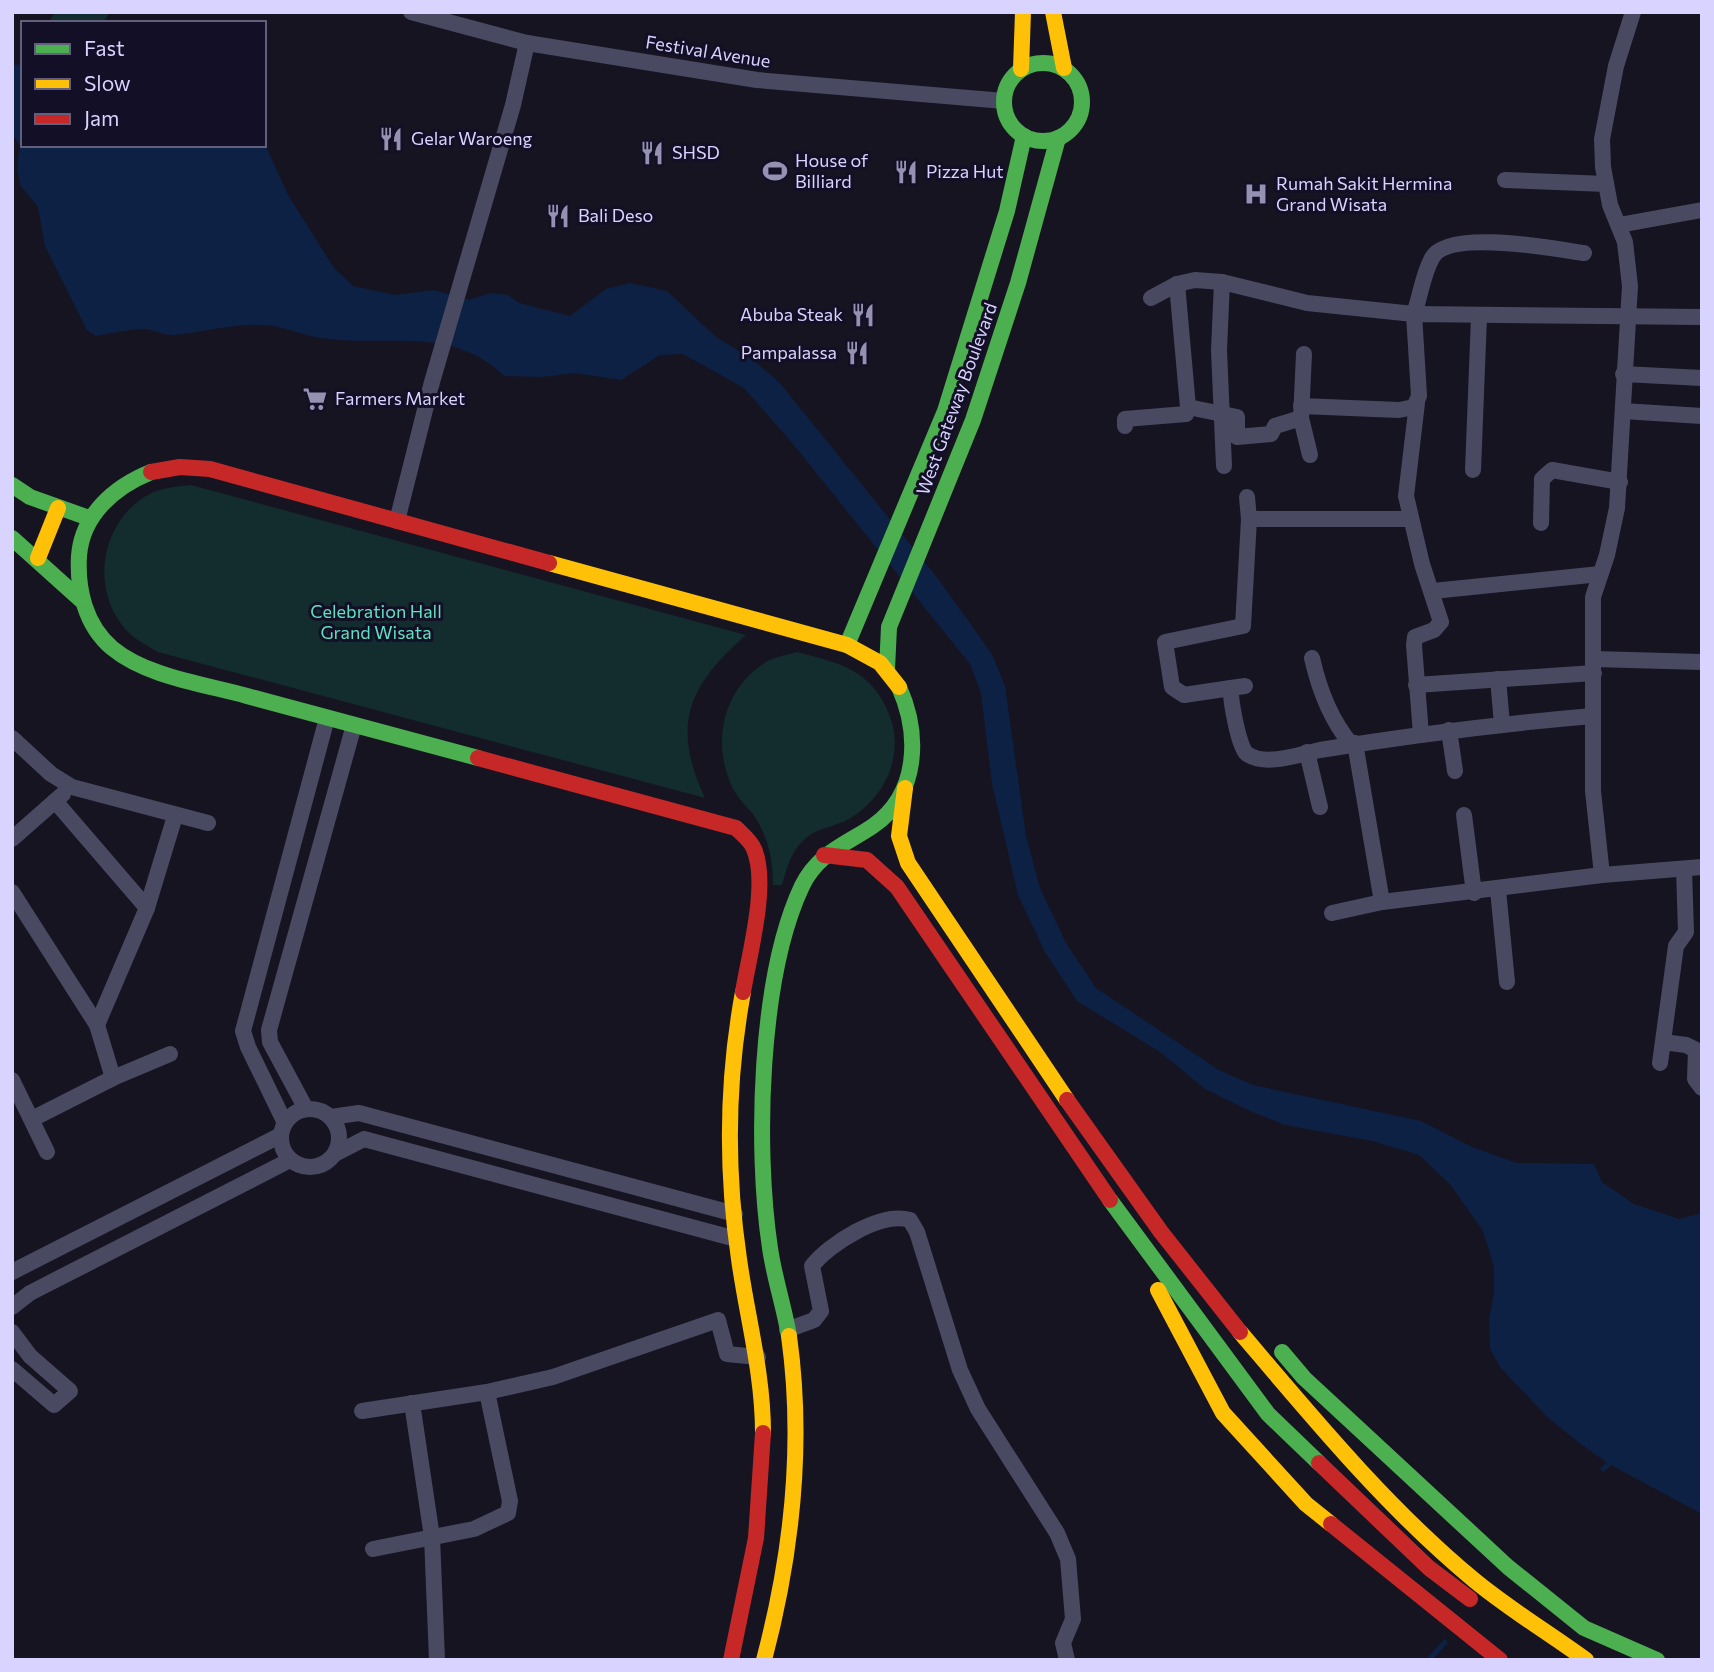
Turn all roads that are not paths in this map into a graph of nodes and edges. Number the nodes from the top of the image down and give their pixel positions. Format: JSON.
{"nodes":[{"id":1,"x":411,"y":12,"type":"edge"},
{"id":2,"x":1023,"y":12,"type":"edge"},
{"id":3,"x":1053,"y":12,"type":"edge"},
{"id":4,"x":1633,"y":12,"type":"edge"},
{"id":5,"x":527,"y":43,"type":"junction"},
{"id":6,"x":1064,"y":68,"type":"junction"},
{"id":7,"x":1021,"y":69,"type":"junction"},
{"id":8,"x":1004,"y":101,"type":"junction"},
{"id":9,"x":1024,"y":136,"type":"junction"},
{"id":10,"x":1058,"y":138,"type":"junction"},
{"id":11,"x":1505,"y":180,"type":"dead end"},
{"id":12,"x":1606,"y":184,"type":"junction"},
{"id":13,"x":1702,"y":210,"type":"edge"},
{"id":14,"x":1619,"y":225,"type":"junction"},
{"id":15,"x":1584,"y":253,"type":"dead end"},
{"id":16,"x":1222,"y":282,"type":"junction"},
{"id":17,"x":1177,"y":284,"type":"junction"},
{"id":18,"x":1151,"y":298,"type":"dead end"},
{"id":19,"x":1414,"y":314,"type":"junction"},
{"id":20,"x":1630,"y":316,"type":"junction"},
{"id":21,"x":1479,"y":317,"type":"junction"},
{"id":22,"x":1702,"y":317,"type":"edge"},
{"id":23,"x":1304,"y":354,"type":"dead end"},
{"id":24,"x":1623,"y":374,"type":"junction"},
{"id":25,"x":1702,"y":378,"type":"edge"},
{"id":26,"x":1417,"y":403,"type":"junction"},
{"id":27,"x":1188,"y":407,"type":"junction"},
{"id":28,"x":945,"y":411,"type":"junction"},
{"id":29,"x":1623,"y":411,"type":"junction"},
{"id":30,"x":1301,"y":412,"type":"junction"},
{"id":31,"x":1221,"y":414,"type":"junction"},
{"id":32,"x":1702,"y":416,"type":"edge"},
{"id":33,"x":973,"y":420,"type":"junction"},
{"id":34,"x":1125,"y":426,"type":"dead end"},
{"id":35,"x":1310,"y":455,"type":"dead end"},
{"id":36,"x":1224,"y":466,"type":"dead end"},
{"id":37,"x":1473,"y":470,"type":"dead end"},
{"id":38,"x":1620,"y":482,"type":"junction"},
{"id":39,"x":12,"y":485,"type":"edge"},
{"id":40,"x":1247,"y":497,"type":"dead end"},
{"id":41,"x":58,"y":508,"type":"junction"},
{"id":42,"x":89,"y":518,"type":"junction"},
{"id":43,"x":1249,"y":519,"type":"junction"},
{"id":44,"x":1411,"y":519,"type":"junction"},
{"id":45,"x":397,"y":522,"type":"junction"},
{"id":46,"x":1541,"y":523,"type":"dead end"},
{"id":47,"x":12,"y":538,"type":"edge"},
{"id":48,"x":38,"y":558,"type":"junction"},
{"id":49,"x":1600,"y":574,"type":"junction"},
{"id":50,"x":1433,"y":591,"type":"junction"},
{"id":51,"x":81,"y":600,"type":"junction"},
{"id":52,"x":847,"y":645,"type":"junction"},
{"id":53,"x":1312,"y":658,"type":"dead end"},
{"id":54,"x":1702,"y":662,"type":"edge"},
{"id":55,"x":1594,"y":666,"type":"junction"},
{"id":56,"x":887,"y":668,"type":"junction"},
{"id":57,"x":1498,"y":679,"type":"junction"},
{"id":58,"x":1416,"y":685,"type":"junction"},
{"id":59,"x":1592,"y":716,"type":"junction"},
{"id":60,"x":327,"y":718,"type":"junction"},
{"id":61,"x":1502,"y":724,"type":"junction"},
{"id":62,"x":354,"y":725,"type":"junction"},
{"id":63,"x":1449,"y":730,"type":"junction"},
{"id":64,"x":1421,"y":735,"type":"junction"},
{"id":65,"x":12,"y":738,"type":"edge"},
{"id":66,"x":1353,"y":744,"type":"junction"},
{"id":67,"x":1307,"y":752,"type":"junction"},
{"id":68,"x":1455,"y":771,"type":"dead end"},
{"id":69,"x":72,"y":787,"type":"junction"},
{"id":70,"x":905,"y":788,"type":"junction"},
{"id":71,"x":55,"y":801,"type":"junction"},
{"id":72,"x":1320,"y":807,"type":"dead end"},
{"id":73,"x":1464,"y":815,"type":"dead end"},
{"id":74,"x":175,"y":817,"type":"junction"},
{"id":75,"x":208,"y":823,"type":"dead end"},
{"id":76,"x":12,"y":839,"type":"edge"},
{"id":77,"x":824,"y":855,"type":"junction"},
{"id":78,"x":1702,"y":867,"type":"edge"},
{"id":79,"x":1684,"y":869,"type":"junction"},
{"id":80,"x":1602,"y":875,"type":"junction"},
{"id":81,"x":1498,"y":890,"type":"junction"},
{"id":82,"x":12,"y":892,"type":"edge"},
{"id":83,"x":1475,"y":893,"type":"junction"},
{"id":84,"x":1382,"y":902,"type":"junction"},
{"id":85,"x":147,"y":908,"type":"junction"},
{"id":86,"x":1332,"y":913,"type":"dead end"},
{"id":87,"x":1507,"y":982,"type":"dead end"},
{"id":88,"x":97,"y":1025,"type":"junction"},
{"id":89,"x":1664,"y":1042,"type":"junction"},
{"id":90,"x":170,"y":1054,"type":"dead end"},
{"id":91,"x":1660,"y":1063,"type":"dead end"},
{"id":92,"x":113,"y":1078,"type":"junction"},
{"id":93,"x":12,"y":1080,"type":"edge"},
{"id":94,"x":1702,"y":1088,"type":"edge"},
{"id":95,"x":306,"y":1109,"type":"junction"},
{"id":96,"x":331,"y":1117,"type":"junction"},
{"id":97,"x":32,"y":1119,"type":"junction"},
{"id":98,"x":283,"y":1129,"type":"junction"},
{"id":99,"x":47,"y":1152,"type":"dead end"},
{"id":100,"x":335,"y":1154,"type":"junction"},
{"id":101,"x":290,"y":1160,"type":"junction"},
{"id":102,"x":1114,"y":1164,"type":"junction"},
{"id":103,"x":735,"y":1214,"type":"junction"},
{"id":104,"x":1127,"y":1225,"type":"junction"},
{"id":105,"x":736,"y":1239,"type":"junction"},
{"id":106,"x":12,"y":1272,"type":"edge"},
{"id":107,"x":1228,"y":1291,"type":"dead end"},
{"id":108,"x":12,"y":1307,"type":"edge"},
{"id":109,"x":788,"y":1330,"type":"junction"},
{"id":110,"x":12,"y":1332,"type":"edge"},
{"id":111,"x":1270,"y":1339,"type":"dead end"},
{"id":112,"x":758,"y":1357,"type":"junction"},
{"id":113,"x":12,"y":1369,"type":"edge"},
{"id":114,"x":487,"y":1392,"type":"junction"},
{"id":115,"x":412,"y":1403,"type":"junction"},
{"id":116,"x":362,"y":1412,"type":"dead end"},
{"id":117,"x":432,"y":1536,"type":"junction"},
{"id":118,"x":373,"y":1549,"type":"dead end"},
{"id":119,"x":1485,"y":1610,"type":"dead end"},
{"id":120,"x":437,"y":1660,"type":"edge"},
{"id":121,"x":731,"y":1660,"type":"edge"},
{"id":122,"x":764,"y":1660,"type":"edge"},
{"id":123,"x":1067,"y":1660,"type":"edge"},
{"id":124,"x":1500,"y":1660,"type":"edge"},
{"id":125,"x":1586,"y":1660,"type":"edge"},
{"id":126,"x":1657,"y":1660,"type":"edge"}],
"edges":[{"from":1,"to":5,"type":"street","name":"Festival Avenue"},
{"from":2,"to":7,"type":"main road"},
{"from":3,"to":6,"type":"main road"},
{"from":4,"to":12,"type":"street"},
{"from":5,"to":8,"type":"street","name":"Festival Avenue"},
{"from":5,"to":45,"type":"street"},
{"from":6,"to":7,"type":"main road"},
{"from":6,"to":10,"type":"main road"},
{"from":7,"to":8,"type":"main road"},
{"from":8,"to":9,"type":"main road"},
{"from":9,"to":10,"type":"main road"},
{"from":9,"to":28,"type":"main road","name":"West Gateway Boulevard"},
{"from":10,"to":33,"type":"main road","name":"West Gateway Boulevard"},
{"from":11,"to":12,"type":"street"},
{"from":12,"to":14,"type":"street"},
{"from":13,"to":14,"type":"street"},
{"from":14,"to":20,"type":"street"},
{"from":15,"to":19,"type":"street"},
{"from":16,"to":17,"type":"street"},
{"from":16,"to":19,"type":"street"},
{"from":16,"to":31,"type":"street"},
{"from":17,"to":18,"type":"street"},
{"from":17,"to":27,"type":"street"},
{"from":19,"to":21,"type":"street"},
{"from":19,"to":26,"type":"street"},
{"from":20,"to":21,"type":"street"},
{"from":20,"to":22,"type":"street"},
{"from":20,"to":24,"type":"street"},
{"from":21,"to":37,"type":"street"},
{"from":23,"to":30,"type":"street"},
{"from":24,"to":25,"type":"street"},
{"from":24,"to":29,"type":"street"},
{"from":26,"to":30,"type":"street"},
{"from":26,"to":44,"type":"street"},
{"from":27,"to":31,"type":"street"},
{"from":27,"to":34,"type":"street"},
{"from":28,"to":33,"type":"main road"},
{"from":28,"to":52,"type":"main road","name":"West Gateway Boulevard"},
{"from":29,"to":32,"type":"street"},
{"from":29,"to":38,"type":"street"},
{"from":30,"to":31,"type":"street"},
{"from":30,"to":35,"type":"street"},
{"from":31,"to":36,"type":"street"},
{"from":33,"to":56,"type":"main road","name":"West Gateway Boulevard"},
{"from":38,"to":46,"type":"street"},
{"from":38,"to":49,"type":"street"},
{"from":39,"to":41,"type":"main road"},
{"from":40,"to":43,"type":"street"},
{"from":41,"to":42,"type":"main road"},
{"from":41,"to":48,"type":"main road"},
{"from":42,"to":45,"type":"main road"},
{"from":42,"to":51,"type":"main road"},
{"from":43,"to":44,"type":"street"},
{"from":43,"to":67,"type":"street"},
{"from":44,"to":50,"type":"street"},
{"from":45,"to":52,"type":"main road"},
{"from":47,"to":48,"type":"main road"},
{"from":48,"to":51,"type":"main road"},
{"from":49,"to":50,"type":"street"},
{"from":49,"to":55,"type":"street"},
{"from":50,"to":58,"type":"street"},
{"from":51,"to":60,"type":"main road"},
{"from":52,"to":56,"type":"main road"},
{"from":53,"to":66,"type":"street"},
{"from":54,"to":55,"type":"street"},
{"from":55,"to":57,"type":"street"},
{"from":55,"to":59,"type":"street"},
{"from":56,"to":70,"type":"main road"},
{"from":57,"to":58,"type":"street"},
{"from":57,"to":61,"type":"street"},
{"from":58,"to":64,"type":"street"},
{"from":59,"to":61,"type":"street"},
{"from":59,"to":80,"type":"street"},
{"from":60,"to":62,"type":"main road"},
{"from":60,"to":98,"type":"street"},
{"from":61,"to":63,"type":"street"},
{"from":62,"to":95,"type":"street"},
{"from":62,"to":103,"type":"main road"},
{"from":63,"to":64,"type":"street"},
{"from":63,"to":68,"type":"street"},
{"from":64,"to":66,"type":"street"},
{"from":65,"to":69,"type":"street"},
{"from":66,"to":67,"type":"street"},
{"from":66,"to":84,"type":"street"},
{"from":67,"to":72,"type":"street"},
{"from":69,"to":71,"type":"street"},
{"from":69,"to":74,"type":"street"},
{"from":70,"to":77,"type":"main road"},
{"from":70,"to":102,"type":"main road"},
{"from":71,"to":76,"type":"street"},
{"from":71,"to":85,"type":"street"},
{"from":73,"to":83,"type":"street"},
{"from":74,"to":75,"type":"street"},
{"from":74,"to":85,"type":"street"},
{"from":77,"to":104,"type":"main road"},
{"from":77,"to":109,"type":"main road"},
{"from":78,"to":79,"type":"street"},
{"from":79,"to":80,"type":"street"},
{"from":79,"to":89,"type":"street"},
{"from":80,"to":81,"type":"street"},
{"from":81,"to":83,"type":"street"},
{"from":81,"to":87,"type":"street"},
{"from":82,"to":88,"type":"street"},
{"from":83,"to":84,"type":"street"},
{"from":84,"to":86,"type":"street"},
{"from":85,"to":88,"type":"street"},
{"from":88,"to":92,"type":"street"},
{"from":89,"to":91,"type":"street"},
{"from":89,"to":94,"type":"street"},
{"from":90,"to":92,"type":"street"},
{"from":92,"to":97,"type":"street"},
{"from":93,"to":97,"type":"street"},
{"from":95,"to":96,"type":"street"},
{"from":95,"to":98,"type":"street"},
{"from":96,"to":100,"type":"street"},
{"from":96,"to":103,"type":"street"},
{"from":97,"to":99,"type":"street"},
{"from":98,"to":101,"type":"street"},
{"from":98,"to":106,"type":"street"},
{"from":100,"to":101,"type":"street"},
{"from":100,"to":105,"type":"street"},
{"from":101,"to":108,"type":"street"},
{"from":102,"to":107,"type":"main road"},
{"from":102,"to":125,"type":"main road"},
{"from":103,"to":105,"type":"main road"},
{"from":104,"to":119,"type":"main road"},
{"from":104,"to":124,"type":"main road"},
{"from":105,"to":112,"type":"main road"},
{"from":109,"to":122,"type":"main road"},
{"from":109,"to":123,"type":"street"},
{"from":110,"to":113,"type":"street"},
{"from":111,"to":126,"type":"main road"},
{"from":112,"to":114,"type":"street"},
{"from":112,"to":121,"type":"main road"},
{"from":114,"to":115,"type":"street"},
{"from":114,"to":117,"type":"street"},
{"from":115,"to":116,"type":"street"},
{"from":115,"to":117,"type":"street"},
{"from":117,"to":118,"type":"street"},
{"from":117,"to":120,"type":"street"}]}
